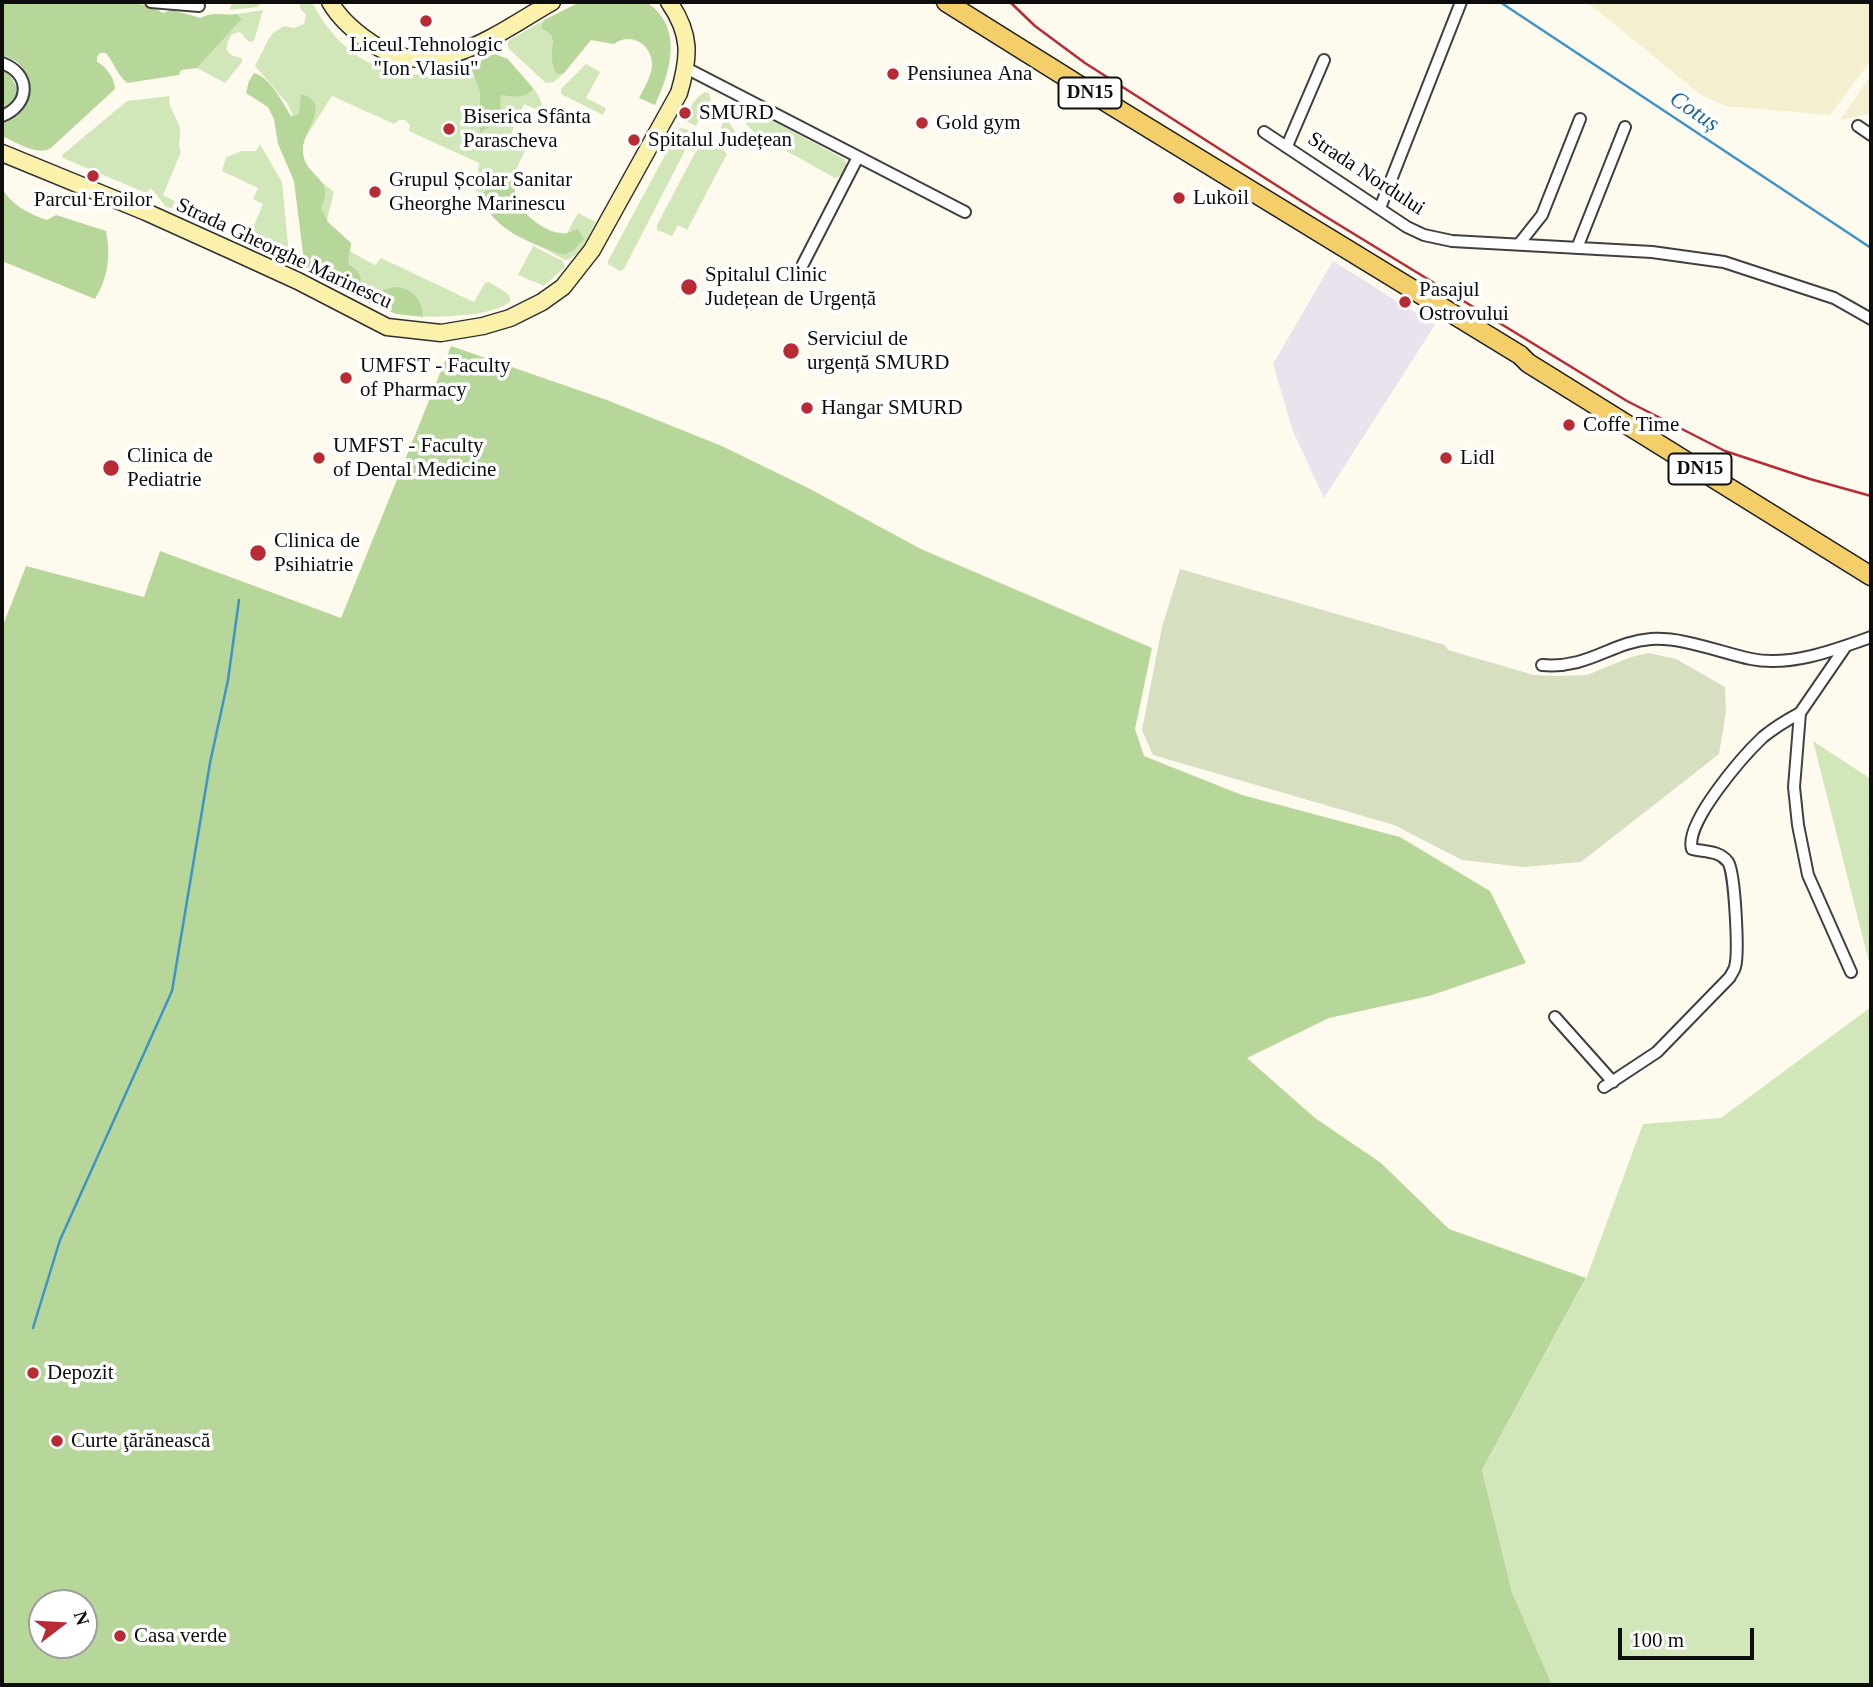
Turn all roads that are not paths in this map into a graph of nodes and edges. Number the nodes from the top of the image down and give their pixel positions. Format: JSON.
{"nodes":[{"id":1,"x":150,"y":2,"type":"edge"},
{"id":2,"x":330,"y":2,"type":"edge"},
{"id":3,"x":552,"y":2,"type":"edge"},
{"id":4,"x":669,"y":2,"type":"edge"},
{"id":5,"x":946,"y":2,"type":"edge"},
{"id":6,"x":1461,"y":2,"type":"edge"},
{"id":7,"x":199,"y":6,"type":"dead end"},
{"id":8,"x":1324,"y":60,"type":"dead end"},
{"id":9,"x":2,"y":63,"type":"edge"},
{"id":10,"x":686,"y":68,"type":"junction"},
{"id":11,"x":2,"y":116,"type":"edge"},
{"id":12,"x":1580,"y":119,"type":"dead end"},
{"id":13,"x":1858,"y":126,"type":"dead end"},
{"id":14,"x":1625,"y":127,"type":"dead end"},
{"id":15,"x":1264,"y":132,"type":"dead end"},
{"id":16,"x":1871,"y":135,"type":"edge"},
{"id":17,"x":1287,"y":146,"type":"junction"},
{"id":18,"x":2,"y":153,"type":"edge"},
{"id":19,"x":858,"y":157,"type":"junction"},
{"id":20,"x":1380,"y":208,"type":"junction"},
{"id":21,"x":965,"y":212,"type":"dead end"},
{"id":22,"x":1519,"y":244,"type":"junction"},
{"id":23,"x":1577,"y":248,"type":"junction"},
{"id":24,"x":803,"y":264,"type":"dead end"},
{"id":25,"x":1871,"y":319,"type":"edge"},
{"id":26,"x":1871,"y":576,"type":"edge"},
{"id":27,"x":1871,"y":637,"type":"edge"},
{"id":28,"x":1846,"y":646,"type":"junction"},
{"id":29,"x":1542,"y":665,"type":"dead end"},
{"id":30,"x":1800,"y":713,"type":"junction"},
{"id":31,"x":1852,"y":972,"type":"dead end"},
{"id":32,"x":1555,"y":1017,"type":"dead end"}],
"edges":[{"from":1,"to":7,"type":"street"},
{"from":2,"to":3,"type":"main road"},
{"from":4,"to":10,"type":"main road","name":"Strada Gheorghe Marinescu"},
{"from":5,"to":26,"type":"main road","number":"DN15"},
{"from":6,"to":20,"type":"street"},
{"from":8,"to":17,"type":"street"},
{"from":9,"to":11,"type":"street"},
{"from":10,"to":18,"type":"main road","name":"Strada Gheorghe Marinescu"},
{"from":10,"to":19,"type":"street"},
{"from":12,"to":22,"type":"street"},
{"from":13,"to":16,"type":"street"},
{"from":14,"to":23,"type":"street"},
{"from":15,"to":17,"type":"street","name":"Strada Nordului"},
{"from":17,"to":20,"type":"street","name":"Strada Nordului"},
{"from":19,"to":21,"type":"street"},
{"from":19,"to":24,"type":"street"},
{"from":20,"to":22,"type":"street","name":"Strada Nordului"},
{"from":22,"to":23,"type":"street","name":"Strada Nordului"},
{"from":23,"to":25,"type":"street","name":"Strada Nordului"},
{"from":27,"to":28,"type":"street"},
{"from":28,"to":29,"type":"street"},
{"from":28,"to":30,"type":"street"},
{"from":30,"to":31,"type":"street"},
{"from":30,"to":32,"type":"street"}]}
